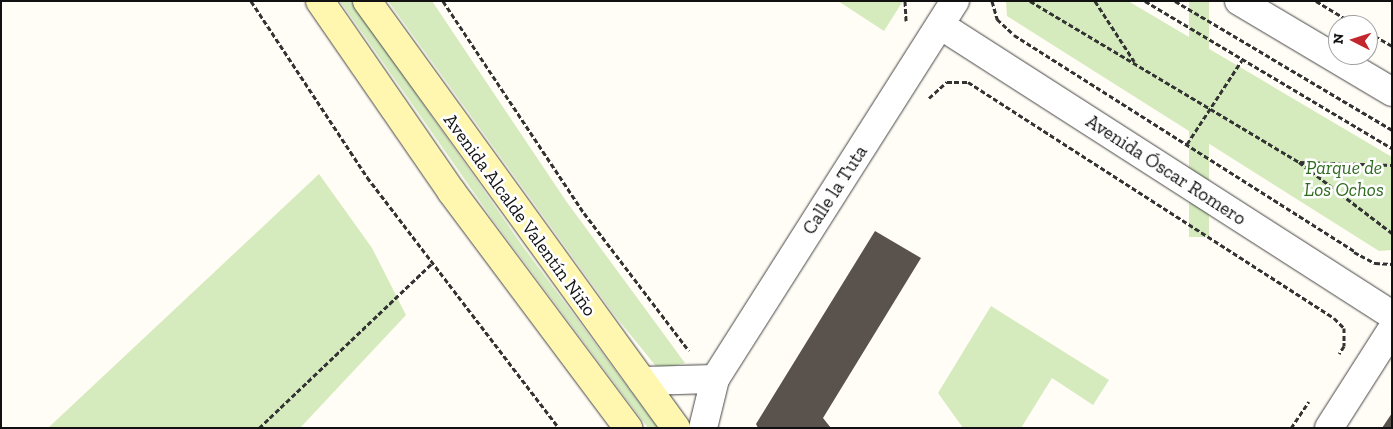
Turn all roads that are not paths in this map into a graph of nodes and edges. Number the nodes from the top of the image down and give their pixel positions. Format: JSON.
{"nodes":[{"id":1,"x":320,"y":1,"type":"edge"},
{"id":2,"x":367,"y":1,"type":"edge"},
{"id":3,"x":955,"y":1,"type":"edge"},
{"id":4,"x":1239,"y":1,"type":"edge"},
{"id":5,"x":940,"y":24,"type":"junction"},
{"id":6,"x":1392,"y":92,"type":"edge"},
{"id":7,"x":1392,"y":315,"type":"edge"},
{"id":8,"x":1392,"y":329,"type":"edge"},
{"id":9,"x":715,"y":379,"type":"junction"},
{"id":10,"x":642,"y":381,"type":"junction"},
{"id":11,"x":628,"y":428,"type":"edge"},
{"id":12,"x":676,"y":428,"type":"edge"},
{"id":13,"x":704,"y":428,"type":"edge"},
{"id":14,"x":1329,"y":428,"type":"edge"}],
"edges":[{"from":1,"to":11,"type":"main road","name":"Avenida Alcalde Valentín Niño"},
{"from":2,"to":10,"type":"main road","name":"Avenida Alcalde Valentín Niño"},
{"from":3,"to":5,"type":"street","name":"Calle la Tuta"},
{"from":4,"to":6,"type":"street"},
{"from":5,"to":7,"type":"street","name":"Avenida Óscar Romero"},
{"from":5,"to":9,"type":"street","name":"Calle la Tuta"},
{"from":8,"to":14,"type":"street"},
{"from":9,"to":10,"type":"street"},
{"from":9,"to":13,"type":"street","name":"Calle la Tuta"},
{"from":10,"to":12,"type":"main road","name":"Avenida Alcalde Valentín Niño"}]}
